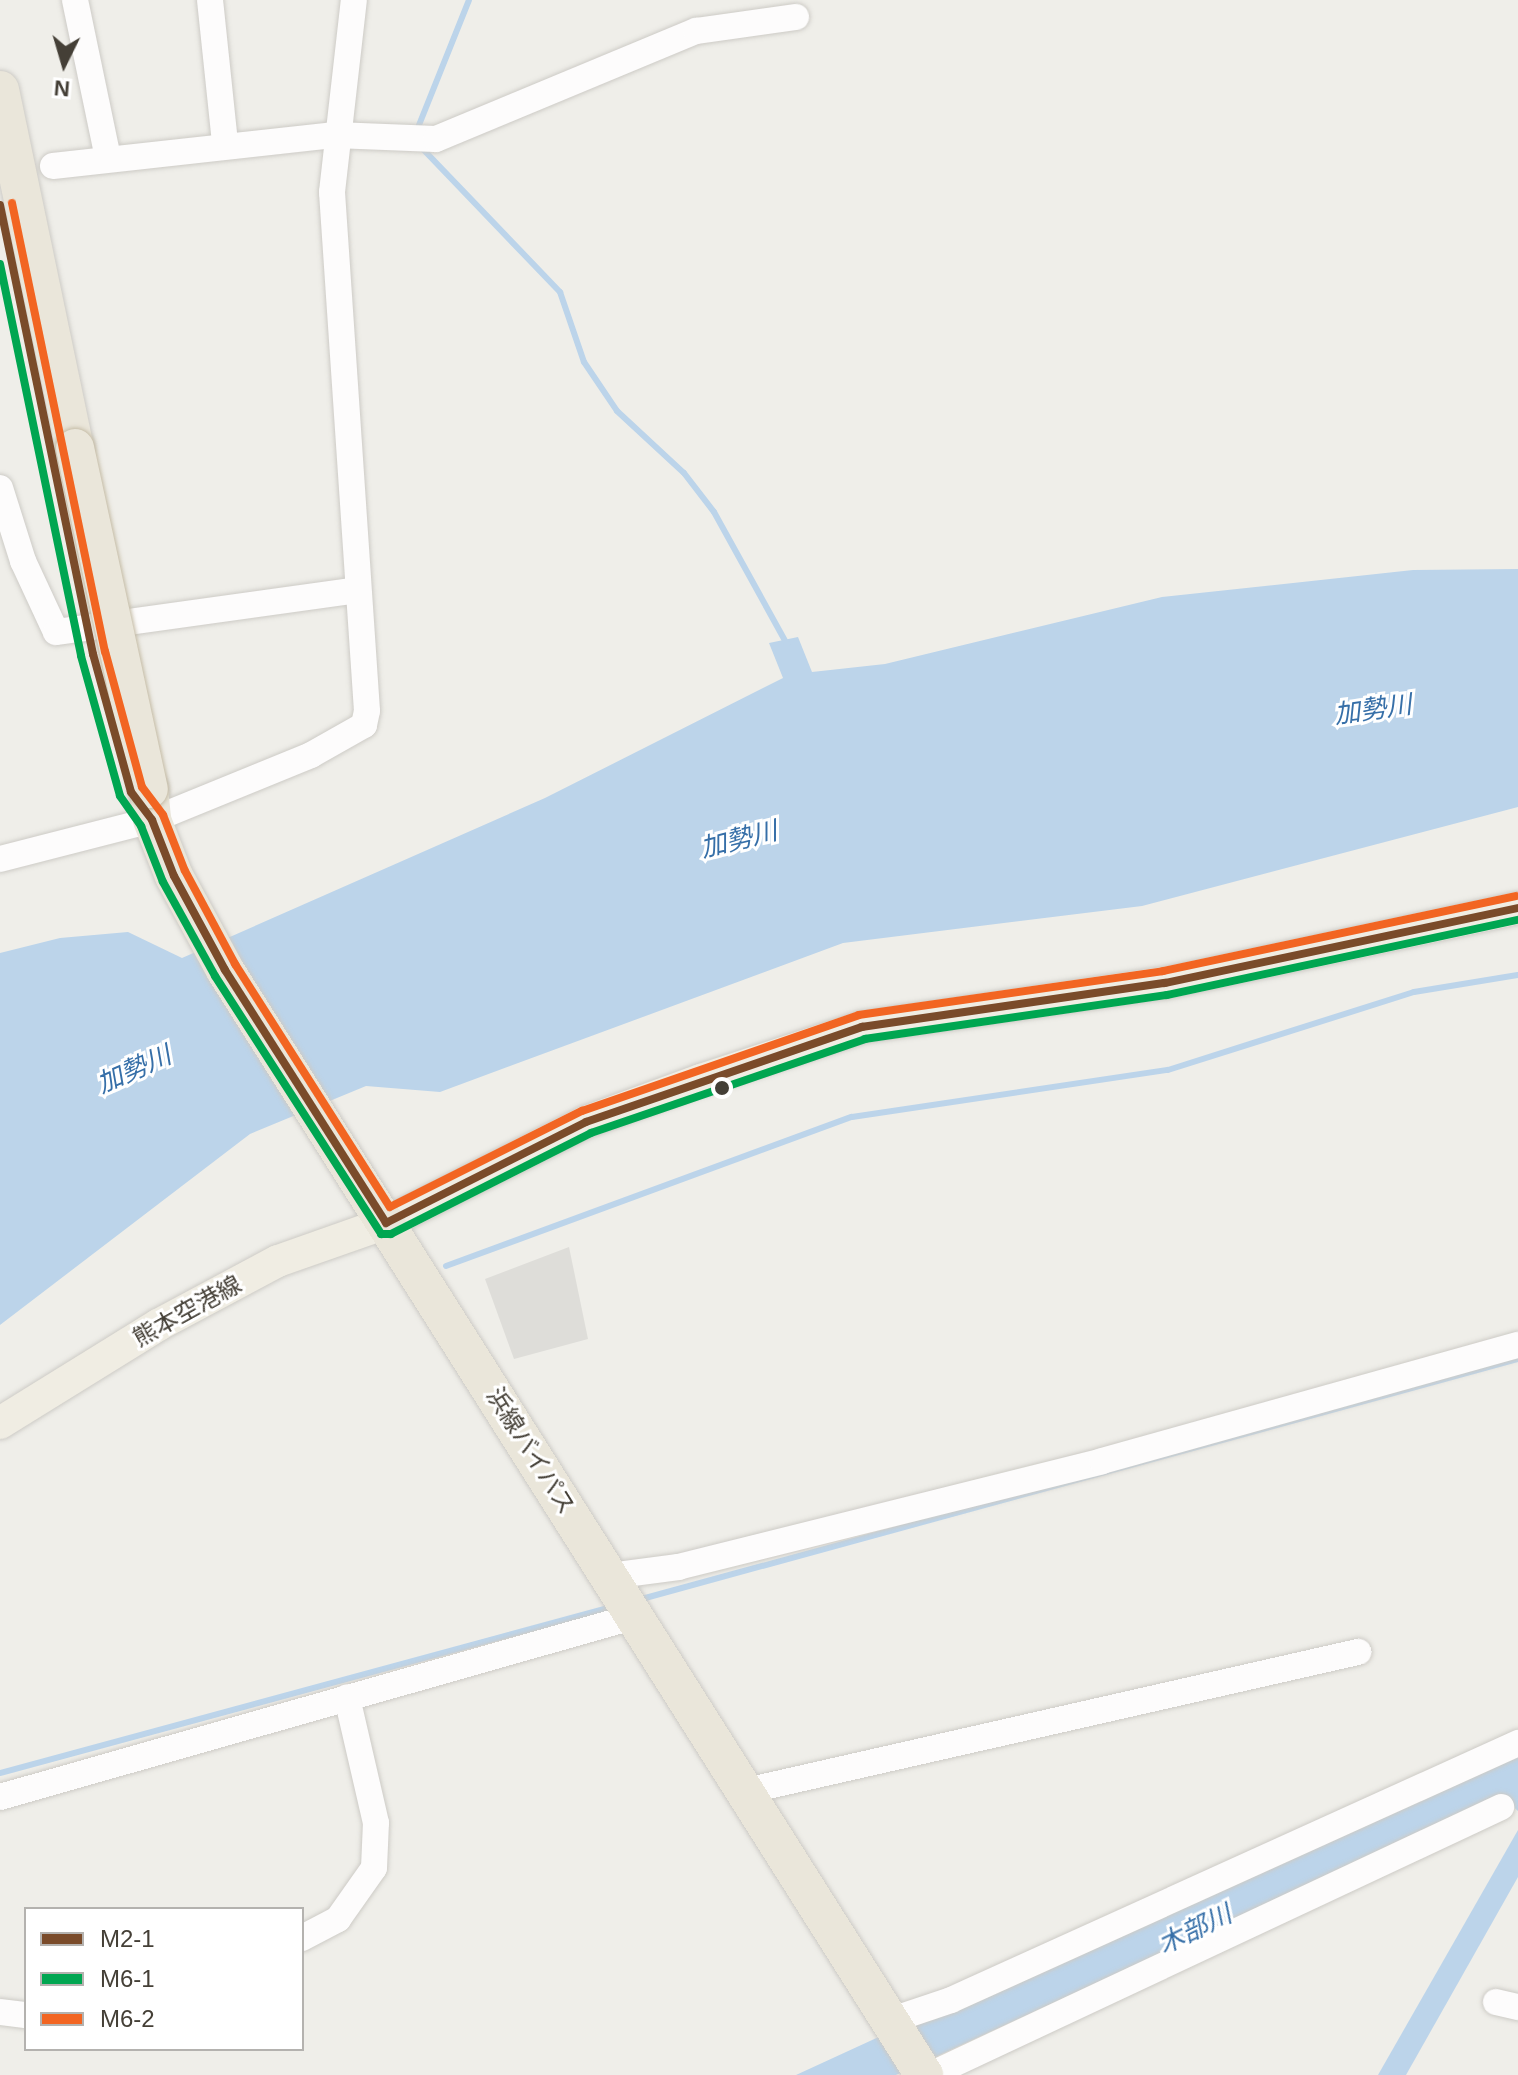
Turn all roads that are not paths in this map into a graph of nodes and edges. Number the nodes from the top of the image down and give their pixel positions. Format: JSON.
{"nodes":[{"id":1,"x":75,"y":0,"type":"edge"},
{"id":2,"x":210,"y":0,"type":"edge"},
{"id":3,"x":354,"y":0,"type":"edge"},
{"id":4,"x":796,"y":17,"type":"dead end"},
{"id":5,"x":0,"y":90,"type":"edge"},
{"id":6,"x":335,"y":135,"type":"junction"},
{"id":7,"x":225,"y":143,"type":"junction"},
{"id":8,"x":108,"y":158,"type":"junction"},
{"id":9,"x":53,"y":166,"type":"dead end"},
{"id":10,"x":0,"y":205,"type":"edge"},
{"id":11,"x":64,"y":451,"type":"junction"},
{"id":12,"x":0,"y":488,"type":"edge"},
{"id":13,"x":357,"y":590,"type":"junction"},
{"id":14,"x":144,"y":800,"type":"junction"},
{"id":15,"x":0,"y":859,"type":"edge"},
{"id":16,"x":1518,"y":908,"type":"edge"},
{"id":17,"x":379,"y":1212,"type":"junction"},
{"id":18,"x":1518,"y":1345,"type":"edge"},
{"id":19,"x":0,"y":1423,"type":"edge"},
{"id":20,"x":610,"y":1576,"type":"junction"},
{"id":21,"x":636,"y":1616,"type":"junction"},
{"id":22,"x":1358,"y":1652,"type":"dead end"},
{"id":23,"x":347,"y":1697,"type":"junction"},
{"id":24,"x":1518,"y":1743,"type":"edge"},
{"id":25,"x":746,"y":1791,"type":"junction"},
{"id":26,"x":0,"y":1797,"type":"edge"},
{"id":27,"x":1501,"y":1807,"type":"dead end"},
{"id":28,"x":304,"y":1937,"type":"edge"},
{"id":29,"x":0,"y":2012,"type":"edge"},
{"id":30,"x":24,"y":2015,"type":"edge"},
{"id":31,"x":894,"y":2023,"type":"junction"},
{"id":32,"x":926,"y":2074,"type":"edge"}],
"edges":[{"from":1,"to":8,"type":"street"},
{"from":2,"to":7,"type":"street"},
{"from":3,"to":6,"type":"street"},
{"from":4,"to":6,"type":"street"},
{"from":5,"to":11,"type":"highway","name":"浜線バイパス"},
{"from":6,"to":7,"type":"street"},
{"from":6,"to":13,"type":"street"},
{"from":7,"to":8,"type":"street"},
{"from":8,"to":9,"type":"street"},
{"from":10,"to":11,"type":"highway","name":"浜線バイパス"},
{"from":11,"to":14,"type":"highway","name":"浜線バイパス"},
{"from":12,"to":13,"type":"street"},
{"from":13,"to":14,"type":"street"},
{"from":14,"to":15,"type":"street"},
{"from":14,"to":17,"type":"highway","name":"浜線バイパス"},
{"from":16,"to":17,"type":"main road","name":"熊本空港線"},
{"from":17,"to":19,"type":"main road","name":"熊本空港線"},
{"from":17,"to":20,"type":"highway","name":"浜線バイパス"},
{"from":18,"to":20,"type":"street"},
{"from":20,"to":21,"type":"highway","name":"浜線バイパス"},
{"from":21,"to":23,"type":"street"},
{"from":21,"to":25,"type":"highway","name":"浜線バイパス"},
{"from":22,"to":25,"type":"street"},
{"from":23,"to":26,"type":"street"},
{"from":23,"to":28,"type":"street"},
{"from":24,"to":31,"type":"street"},
{"from":25,"to":31,"type":"highway","name":"浜線バイパス"},
{"from":27,"to":32,"type":"street"},
{"from":29,"to":30,"type":"street"},
{"from":31,"to":32,"type":"highway","name":"浜線バイパス"}]}
